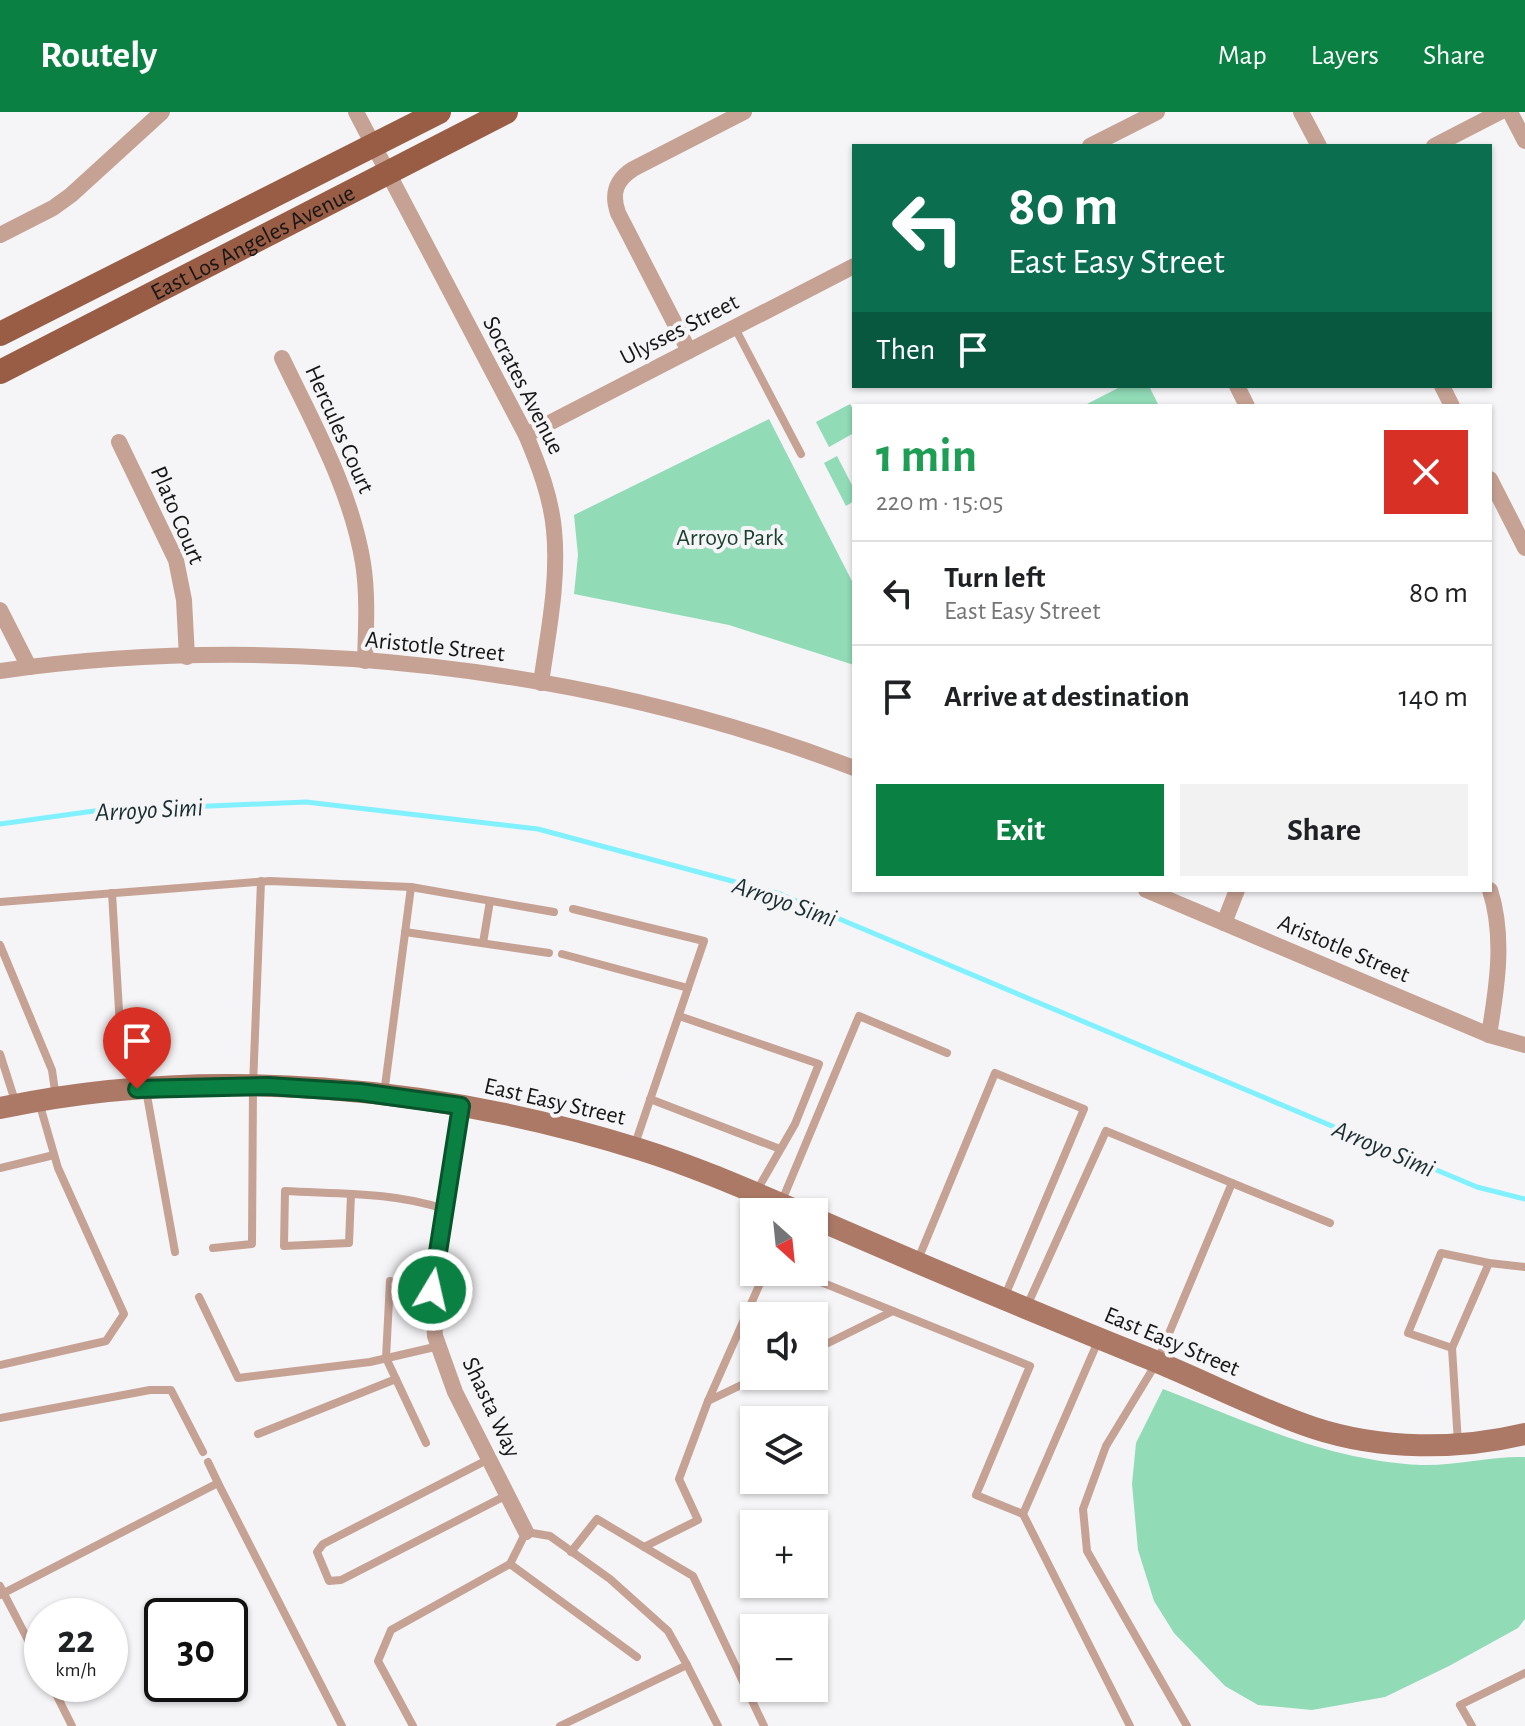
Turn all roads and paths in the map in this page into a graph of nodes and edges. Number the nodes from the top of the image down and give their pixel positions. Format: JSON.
{"nodes":[{"id":1,"x":162,"y":112,"type":"edge"},
{"id":2,"x":356,"y":112,"type":"edge"},
{"id":3,"x":439,"y":112,"type":"edge"},
{"id":4,"x":506,"y":112,"type":"edge"},
{"id":5,"x":744,"y":112,"type":"edge"},
{"id":6,"x":1157,"y":112,"type":"edge"},
{"id":7,"x":1301,"y":112,"type":"edge"},
{"id":8,"x":1500,"y":112,"type":"edge"},
{"id":9,"x":1510,"y":112,"type":"edge"},
{"id":10,"x":1111,"y":141,"type":"edge"},
{"id":11,"x":1525,"y":141,"type":"edge"},
{"id":12,"x":1318,"y":144,"type":"edge"},
{"id":13,"x":1438,"y":144,"type":"edge"},
{"id":14,"x":373,"y":145,"type":"junction"},
{"id":15,"x":386,"y":173,"type":"junction"},
{"id":16,"x":0,"y":235,"type":"edge"},
{"id":17,"x":852,"y":267,"type":"edge"},
{"id":18,"x":735,"y":327,"type":"junction"},
{"id":19,"x":0,"y":334,"type":"edge"},
{"id":20,"x":689,"y":351,"type":"junction"},
{"id":21,"x":282,"y":358,"type":"dead end"},
{"id":22,"x":0,"y":372,"type":"edge"},
{"id":23,"x":526,"y":435,"type":"junction"},
{"id":24,"x":119,"y":442,"type":"dead end"},
{"id":25,"x":801,"y":454,"type":"dead end"},
{"id":26,"x":1492,"y":483,"type":"edge"},
{"id":27,"x":1525,"y":548,"type":"edge"},
{"id":28,"x":0,"y":610,"type":"edge"},
{"id":29,"x":187,"y":657,"type":"junction"},
{"id":30,"x":365,"y":661,"type":"junction"},
{"id":31,"x":29,"y":667,"type":"junction"},
{"id":32,"x":0,"y":671,"type":"edge"},
{"id":33,"x":541,"y":683,"type":"junction"},
{"id":34,"x":852,"y":767,"type":"edge"},
{"id":35,"x":261,"y":881,"type":"junction"},
{"id":36,"x":411,"y":887,"type":"junction"},
{"id":37,"x":1151,"y":892,"type":"edge"},
{"id":38,"x":1236,"y":892,"type":"edge"},
{"id":39,"x":1490,"y":892,"type":"edge"},
{"id":40,"x":112,"y":893,"type":"junction"},
{"id":41,"x":490,"y":901,"type":"junction"},
{"id":42,"x":0,"y":902,"type":"edge"},
{"id":43,"x":573,"y":909,"type":"dead end"},
{"id":44,"x":554,"y":912,"type":"dead end"},
{"id":45,"x":1224,"y":923,"type":"junction"},
{"id":46,"x":405,"y":932,"type":"junction"},
{"id":47,"x":483,"y":943,"type":"junction"},
{"id":48,"x":0,"y":945,"type":"edge"},
{"id":49,"x":549,"y":953,"type":"dead end"},
{"id":50,"x":562,"y":954,"type":"dead end"},
{"id":51,"x":688,"y":988,"type":"junction"},
{"id":52,"x":679,"y":1016,"type":"junction"},
{"id":53,"x":1489,"y":1035,"type":"junction"},
{"id":54,"x":1525,"y":1045,"type":"edge"},
{"id":55,"x":947,"y":1053,"type":"dead end"},
{"id":56,"x":0,"y":1054,"type":"edge"},
{"id":57,"x":253,"y":1086,"type":"junction"},
{"id":58,"x":141,"y":1089,"type":"junction"},
{"id":59,"x":384,"y":1095,"type":"junction"},
{"id":60,"x":650,"y":1099,"type":"junction"},
{"id":61,"x":47,"y":1100,"type":"junction"},
{"id":62,"x":8,"y":1106,"type":"edge"},
{"id":63,"x":461,"y":1106,"type":"junction"},
{"id":64,"x":634,"y":1147,"type":"junction"},
{"id":65,"x":780,"y":1149,"type":"junction"},
{"id":66,"x":54,"y":1155,"type":"junction"},
{"id":67,"x":0,"y":1168,"type":"edge"},
{"id":68,"x":1232,"y":1183,"type":"junction"},
{"id":69,"x":756,"y":1193,"type":"junction"},
{"id":70,"x":351,"y":1194,"type":"junction"},
{"id":71,"x":767,"y":1198,"type":"edge"},
{"id":72,"x":795,"y":1198,"type":"edge"},
{"id":73,"x":445,"y":1210,"type":"junction"},
{"id":74,"x":1330,"y":1223,"type":"dead end"},
{"id":75,"x":828,"y":1224,"type":"edge"},
{"id":76,"x":213,"y":1248,"type":"dead end"},
{"id":77,"x":175,"y":1252,"type":"dead end"},
{"id":78,"x":917,"y":1262,"type":"junction"},
{"id":79,"x":1489,"y":1263,"type":"junction"},
{"id":80,"x":1525,"y":1267,"type":"edge"},
{"id":81,"x":390,"y":1281,"type":"dead end"},
{"id":82,"x":828,"y":1285,"type":"edge"},
{"id":83,"x":759,"y":1286,"type":"edge"},
{"id":84,"x":199,"y":1297,"type":"dead end"},
{"id":85,"x":1003,"y":1299,"type":"junction"},
{"id":86,"x":1025,"y":1308,"type":"junction"},
{"id":87,"x":893,"y":1311,"type":"junction"},
{"id":88,"x":1099,"y":1338,"type":"junction"},
{"id":89,"x":828,"y":1343,"type":"edge"},
{"id":90,"x":439,"y":1346,"type":"junction"},
{"id":91,"x":1452,"y":1348,"type":"junction"},
{"id":92,"x":386,"y":1358,"type":"junction"},
{"id":93,"x":1157,"y":1362,"type":"junction"},
{"id":94,"x":0,"y":1365,"type":"edge"},
{"id":95,"x":396,"y":1379,"type":"junction"},
{"id":96,"x":740,"y":1386,"type":"edge"},
{"id":97,"x":708,"y":1401,"type":"junction"},
{"id":98,"x":0,"y":1418,"type":"edge"},
{"id":99,"x":258,"y":1434,"type":"dead end"},
{"id":100,"x":1525,"y":1434,"type":"edge"},
{"id":101,"x":426,"y":1443,"type":"dead end"},
{"id":102,"x":1458,"y":1444,"type":"junction"},
{"id":103,"x":203,"y":1452,"type":"dead end"},
{"id":104,"x":489,"y":1459,"type":"junction"},
{"id":105,"x":208,"y":1462,"type":"dead end"},
{"id":106,"x":218,"y":1483,"type":"junction"},
{"id":107,"x":507,"y":1495,"type":"junction"},
{"id":108,"x":1023,"y":1514,"type":"junction"},
{"id":109,"x":526,"y":1532,"type":"junction"},
{"id":110,"x":644,"y":1547,"type":"junction"},
{"id":111,"x":571,"y":1552,"type":"junction"},
{"id":112,"x":510,"y":1564,"type":"junction"},
{"id":113,"x":1,"y":1592,"type":"edge"},
{"id":114,"x":24,"y":1634,"type":"edge"},
{"id":115,"x":637,"y":1657,"type":"dead end"},
{"id":116,"x":687,"y":1665,"type":"junction"},
{"id":117,"x":1525,"y":1673,"type":"edge"},
{"id":118,"x":60,"y":1702,"type":"edge"},
{"id":119,"x":72,"y":1726,"type":"edge"},
{"id":120,"x":342,"y":1726,"type":"edge"},
{"id":121,"x":413,"y":1726,"type":"edge"},
{"id":122,"x":560,"y":1726,"type":"edge"},
{"id":123,"x":718,"y":1726,"type":"edge"},
{"id":124,"x":764,"y":1726,"type":"edge"},
{"id":125,"x":1130,"y":1726,"type":"edge"},
{"id":126,"x":1187,"y":1726,"type":"edge"},
{"id":127,"x":1472,"y":1726,"type":"edge"}],
"edges":[{"from":1,"to":16,"type":"street"},
{"from":2,"to":14,"type":"street","name":"Socrates Avenue"},
{"from":3,"to":14,"type":"main road","name":"East Los Angeles Avenue"},
{"from":4,"to":15,"type":"main road","name":"East Los Angeles Avenue"},
{"from":5,"to":20,"type":"street"},
{"from":6,"to":10,"type":"street"},
{"from":7,"to":12,"type":"street"},
{"from":8,"to":13,"type":"street"},
{"from":9,"to":11,"type":"street"},
{"from":14,"to":15,"type":"street","name":"Socrates Avenue"},
{"from":14,"to":19,"type":"main road","name":"East Los Angeles Avenue"},
{"from":15,"to":22,"type":"main road","name":"East Los Angeles Avenue"},
{"from":15,"to":23,"type":"street","name":"Socrates Avenue"},
{"from":17,"to":18,"type":"street","name":"Ulysses Street"},
{"from":18,"to":20,"type":"street","name":"Ulysses Street"},
{"from":18,"to":25,"type":"lane"},
{"from":20,"to":23,"type":"street","name":"Ulysses Street"},
{"from":21,"to":30,"type":"street","name":"Hercules Court"},
{"from":23,"to":33,"type":"street","name":"Socrates Avenue"},
{"from":24,"to":29,"type":"street","name":"Plato Court"},
{"from":26,"to":27,"type":"street"},
{"from":28,"to":31,"type":"street"},
{"from":29,"to":30,"type":"street","name":"Aristotle Street"},
{"from":29,"to":31,"type":"street","name":"Aristotle Street"},
{"from":30,"to":33,"type":"street","name":"Aristotle Street"},
{"from":31,"to":32,"type":"street","name":"Aristotle Street"},
{"from":33,"to":34,"type":"street","name":"Aristotle Street"},
{"from":35,"to":36,"type":"lane"},
{"from":35,"to":40,"type":"lane"},
{"from":35,"to":57,"type":"lane"},
{"from":36,"to":41,"type":"lane"},
{"from":36,"to":46,"type":"lane"},
{"from":37,"to":45,"type":"street","name":"Aristotle Street"},
{"from":38,"to":45,"type":"street"},
{"from":39,"to":53,"type":"street"},
{"from":40,"to":42,"type":"lane"},
{"from":40,"to":58,"type":"lane"},
{"from":41,"to":44,"type":"lane"},
{"from":41,"to":47,"type":"lane"},
{"from":43,"to":51,"type":"lane"},
{"from":45,"to":53,"type":"street","name":"Aristotle Street"},
{"from":46,"to":47,"type":"lane"},
{"from":46,"to":59,"type":"lane"},
{"from":47,"to":49,"type":"lane"},
{"from":48,"to":61,"type":"lane"},
{"from":50,"to":51,"type":"lane"},
{"from":51,"to":52,"type":"lane"},
{"from":52,"to":60,"type":"lane"},
{"from":52,"to":65,"type":"lane"},
{"from":53,"to":54,"type":"street","name":"Aristotle Street"},
{"from":55,"to":72,"type":"lane"},
{"from":56,"to":62,"type":"lane"},
{"from":57,"to":58,"type":"street","name":"East Easy Street"},
{"from":57,"to":59,"type":"street","name":"East Easy Street"},
{"from":57,"to":76,"type":"lane"},
{"from":58,"to":61,"type":"street","name":"East Easy Street"},
{"from":58,"to":77,"type":"lane"},
{"from":59,"to":63,"type":"street","name":"East Easy Street"},
{"from":60,"to":64,"type":"lane"},
{"from":60,"to":65,"type":"lane"},
{"from":61,"to":62,"type":"street","name":"East Easy Street"},
{"from":61,"to":66,"type":"lane"},
{"from":63,"to":64,"type":"street","name":"East Easy Street"},
{"from":63,"to":73,"type":"street","name":"Shasta Way"},
{"from":64,"to":69,"type":"street","name":"East Easy Street"},
{"from":65,"to":69,"type":"lane"},
{"from":66,"to":67,"type":"lane"},
{"from":66,"to":94,"type":"lane"},
{"from":68,"to":74,"type":"lane"},
{"from":68,"to":86,"type":"lane"},
{"from":68,"to":93,"type":"lane"},
{"from":69,"to":71,"type":"street","name":"East Easy Street"},
{"from":70,"to":70,"type":"lane"},
{"from":70,"to":73,"type":"lane"},
{"from":73,"to":90,"type":"street","name":"Shasta Way"},
{"from":75,"to":78,"type":"street","name":"East Easy Street"},
{"from":78,"to":85,"type":"street","name":"East Easy Street"},
{"from":78,"to":85,"type":"lane"},
{"from":79,"to":80,"type":"lane"},
{"from":79,"to":91,"type":"lane"},
{"from":79,"to":91,"type":"lane"},
{"from":81,"to":92,"type":"lane"},
{"from":82,"to":87,"type":"lane"},
{"from":83,"to":97,"type":"lane"},
{"from":84,"to":92,"type":"lane"},
{"from":85,"to":86,"type":"street","name":"East Easy Street"},
{"from":86,"to":88,"type":"street","name":"East Easy Street"},
{"from":87,"to":89,"type":"lane"},
{"from":87,"to":108,"type":"lane"},
{"from":88,"to":93,"type":"street","name":"East Easy Street"},
{"from":88,"to":108,"type":"lane"},
{"from":90,"to":92,"type":"lane"},
{"from":90,"to":104,"type":"street","name":"Shasta Way"},
{"from":91,"to":102,"type":"lane"},
{"from":92,"to":95,"type":"lane"},
{"from":93,"to":102,"type":"street","name":"East Easy Street"},
{"from":93,"to":126,"type":"lane"},
{"from":95,"to":99,"type":"lane"},
{"from":95,"to":101,"type":"lane"},
{"from":96,"to":97,"type":"lane"},
{"from":97,"to":110,"type":"lane"},
{"from":98,"to":103,"type":"lane"},
{"from":100,"to":102,"type":"street","name":"East Easy Street"},
{"from":104,"to":107,"type":"street","name":"Shasta Way"},
{"from":104,"to":107,"type":"lane"},
{"from":105,"to":106,"type":"lane"},
{"from":106,"to":113,"type":"lane"},
{"from":106,"to":120,"type":"lane"},
{"from":107,"to":109,"type":"street","name":"Shasta Way"},
{"from":108,"to":125,"type":"lane"},
{"from":109,"to":111,"type":"lane"},
{"from":109,"to":112,"type":"lane"},
{"from":110,"to":111,"type":"lane"},
{"from":110,"to":124,"type":"lane"},
{"from":111,"to":116,"type":"lane"},
{"from":112,"to":115,"type":"lane"},
{"from":112,"to":121,"type":"lane"},
{"from":113,"to":114,"type":"lane"},
{"from":116,"to":122,"type":"lane"},
{"from":116,"to":123,"type":"lane"},
{"from":117,"to":127,"type":"lane"},
{"from":118,"to":119,"type":"lane"}]}
